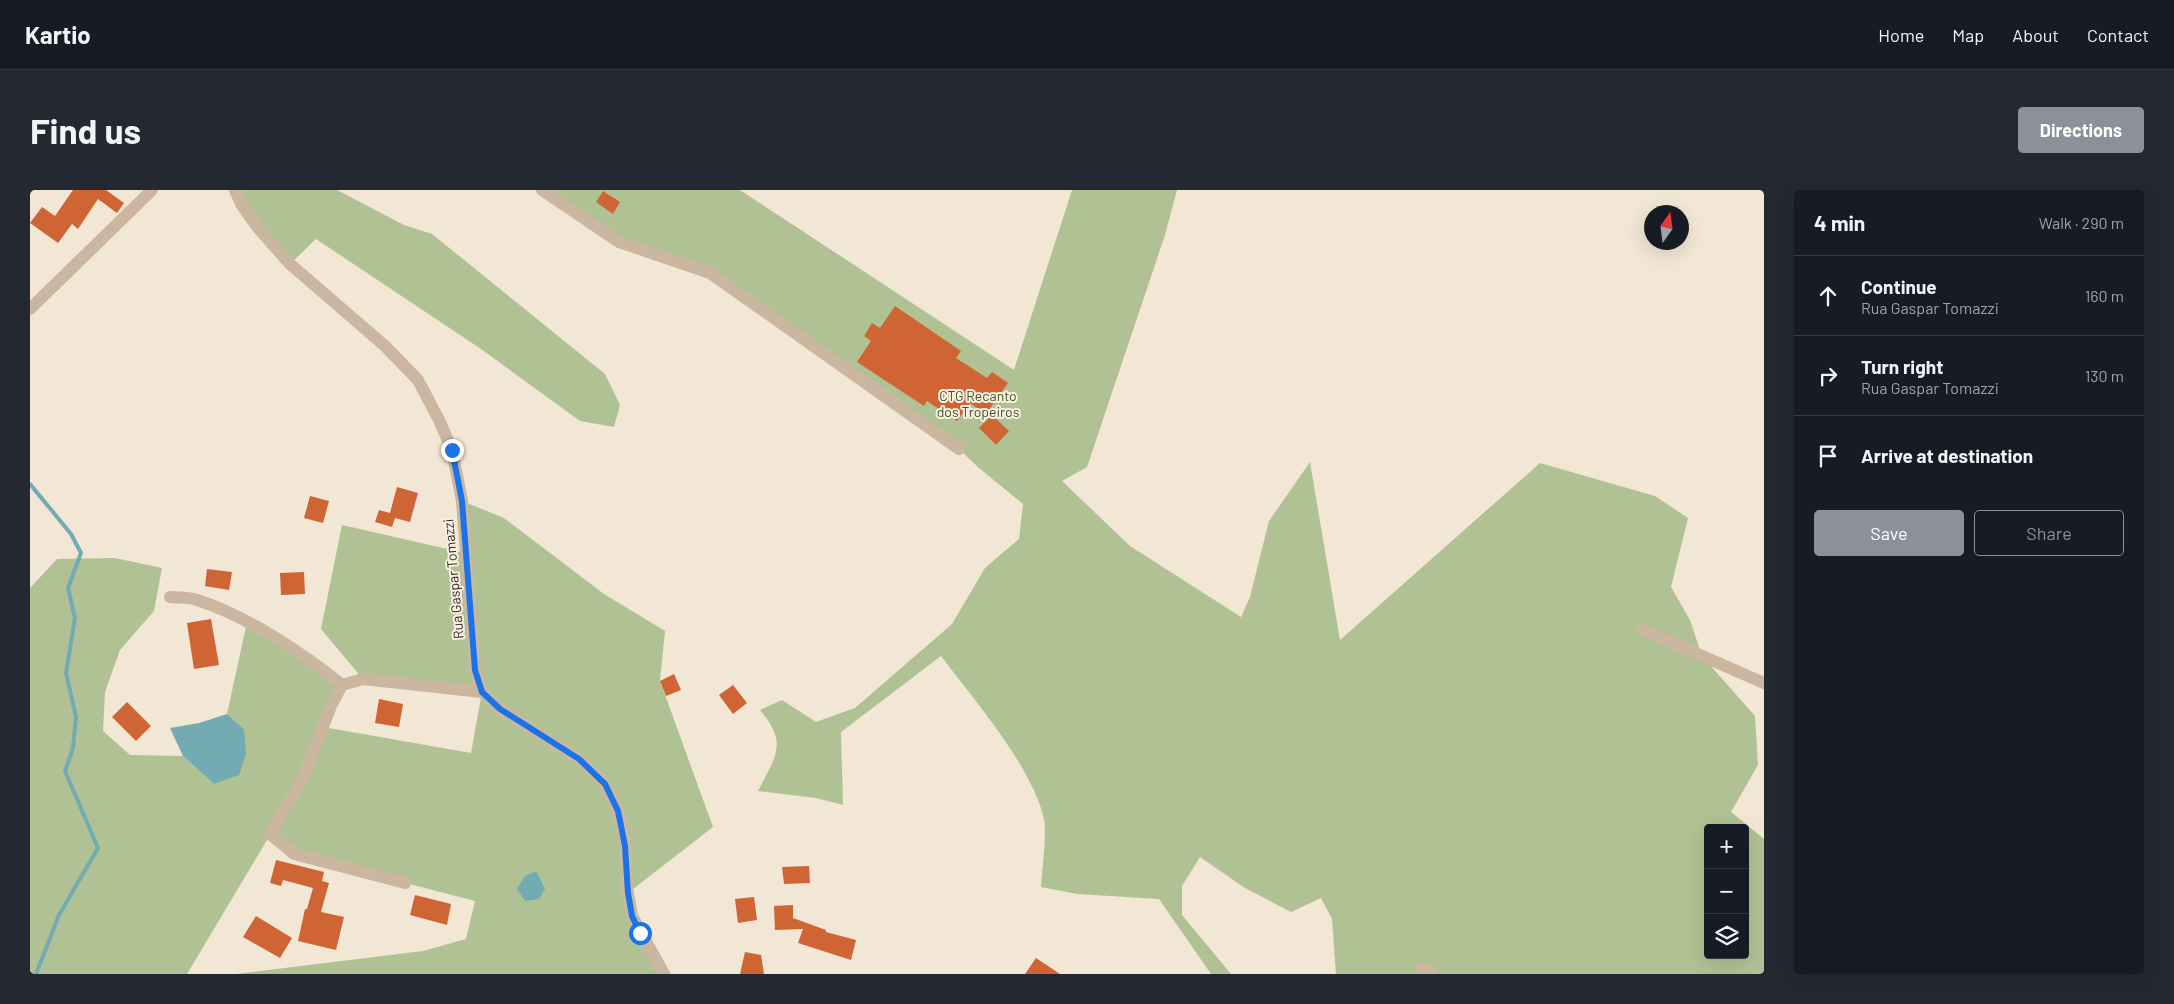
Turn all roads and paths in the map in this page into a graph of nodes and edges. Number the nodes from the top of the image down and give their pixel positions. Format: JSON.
{"nodes":[{"id":1,"x":152,"y":190,"type":"edge"},
{"id":2,"x":235,"y":190,"type":"edge"},
{"id":3,"x":542,"y":190,"type":"edge"},
{"id":4,"x":30,"y":309,"type":"edge"},
{"id":5,"x":959,"y":449,"type":"dead end"},
{"id":6,"x":170,"y":597,"type":"dead end"},
{"id":7,"x":1642,"y":630,"type":"dead end"},
{"id":8,"x":1764,"y":684,"type":"edge"},
{"id":9,"x":342,"y":685,"type":"junction"},
{"id":10,"x":482,"y":692,"type":"junction"},
{"id":11,"x":405,"y":883,"type":"dead end"},
{"id":12,"x":664,"y":974,"type":"edge"}],
"edges":[{"from":1,"to":4,"type":"street"},
{"from":2,"to":10,"type":"street","name":"Rua Gaspar Tomazzi"},
{"from":3,"to":5,"type":"street"},
{"from":6,"to":9,"type":"street"},
{"from":7,"to":8,"type":"street"},
{"from":9,"to":10,"type":"street"},
{"from":9,"to":11,"type":"street"},
{"from":10,"to":12,"type":"street"}]}
